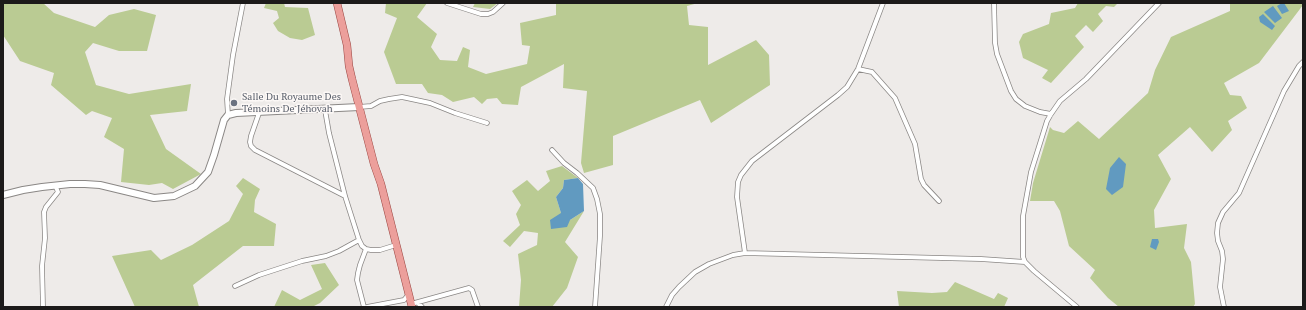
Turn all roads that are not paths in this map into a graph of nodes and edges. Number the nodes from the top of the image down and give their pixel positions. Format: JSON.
{"nodes":[{"id":1,"x":243,"y":3,"type":"edge"},
{"id":2,"x":338,"y":3,"type":"edge"},
{"id":3,"x":447,"y":3,"type":"edge"},
{"id":4,"x":503,"y":3,"type":"edge"},
{"id":5,"x":883,"y":3,"type":"edge"},
{"id":6,"x":994,"y":3,"type":"edge"},
{"id":7,"x":1159,"y":3,"type":"edge"},
{"id":8,"x":1303,"y":62,"type":"edge"},
{"id":9,"x":858,"y":69,"type":"junction"},
{"id":10,"x":360,"y":107,"type":"junction"},
{"id":11,"x":325,"y":110,"type":"junction"},
{"id":12,"x":259,"y":113,"type":"junction"},
{"id":13,"x":1051,"y":114,"type":"junction"},
{"id":14,"x":228,"y":115,"type":"junction"},
{"id":15,"x":487,"y":123,"type":"dead end"},
{"id":16,"x":552,"y":150,"type":"dead end"},
{"id":17,"x":55,"y":185,"type":"junction"},
{"id":18,"x":3,"y":195,"type":"edge"},
{"id":19,"x":345,"y":196,"type":"junction"},
{"id":20,"x":939,"y":201,"type":"dead end"},
{"id":21,"x":359,"y":240,"type":"junction"},
{"id":22,"x":396,"y":245,"type":"junction"},
{"id":23,"x":366,"y":249,"type":"junction"},
{"id":24,"x":745,"y":253,"type":"junction"},
{"id":25,"x":1025,"y":262,"type":"junction"},
{"id":26,"x":235,"y":286,"type":"dead end"},
{"id":27,"x":409,"y":294,"type":"junction"},
{"id":28,"x":414,"y":305,"type":"edge"},
{"id":29,"x":43,"y":307,"type":"edge"},
{"id":30,"x":364,"y":307,"type":"edge"},
{"id":31,"x":367,"y":307,"type":"edge"},
{"id":32,"x":422,"y":307,"type":"edge"},
{"id":33,"x":478,"y":307,"type":"edge"},
{"id":34,"x":595,"y":307,"type":"edge"},
{"id":35,"x":666,"y":307,"type":"edge"},
{"id":36,"x":1077,"y":307,"type":"edge"},
{"id":37,"x":1224,"y":307,"type":"edge"}],
"edges":[{"from":1,"to":14,"type":"street"},
{"from":2,"to":10,"type":"main road"},
{"from":3,"to":4,"type":"street"},
{"from":5,"to":9,"type":"street"},
{"from":6,"to":13,"type":"street"},
{"from":7,"to":13,"type":"street"},
{"from":8,"to":37,"type":"street"},
{"from":9,"to":20,"type":"street"},
{"from":9,"to":24,"type":"street"},
{"from":10,"to":11,"type":"main road"},
{"from":10,"to":15,"type":"street"},
{"from":10,"to":22,"type":"main road"},
{"from":11,"to":12,"type":"main road"},
{"from":11,"to":19,"type":"street"},
{"from":12,"to":14,"type":"main road"},
{"from":12,"to":19,"type":"street"},
{"from":13,"to":25,"type":"street"},
{"from":14,"to":17,"type":"main road"},
{"from":16,"to":34,"type":"street"},
{"from":17,"to":18,"type":"main road"},
{"from":17,"to":29,"type":"street"},
{"from":19,"to":21,"type":"street"},
{"from":21,"to":23,"type":"street"},
{"from":21,"to":26,"type":"street"},
{"from":22,"to":23,"type":"street"},
{"from":22,"to":27,"type":"main road"},
{"from":23,"to":30,"type":"street"},
{"from":24,"to":25,"type":"street"},
{"from":24,"to":35,"type":"street"},
{"from":25,"to":36,"type":"street"},
{"from":27,"to":28,"type":"main road"},
{"from":27,"to":31,"type":"street"},
{"from":28,"to":32,"type":"street"},
{"from":28,"to":33,"type":"street"}]}
